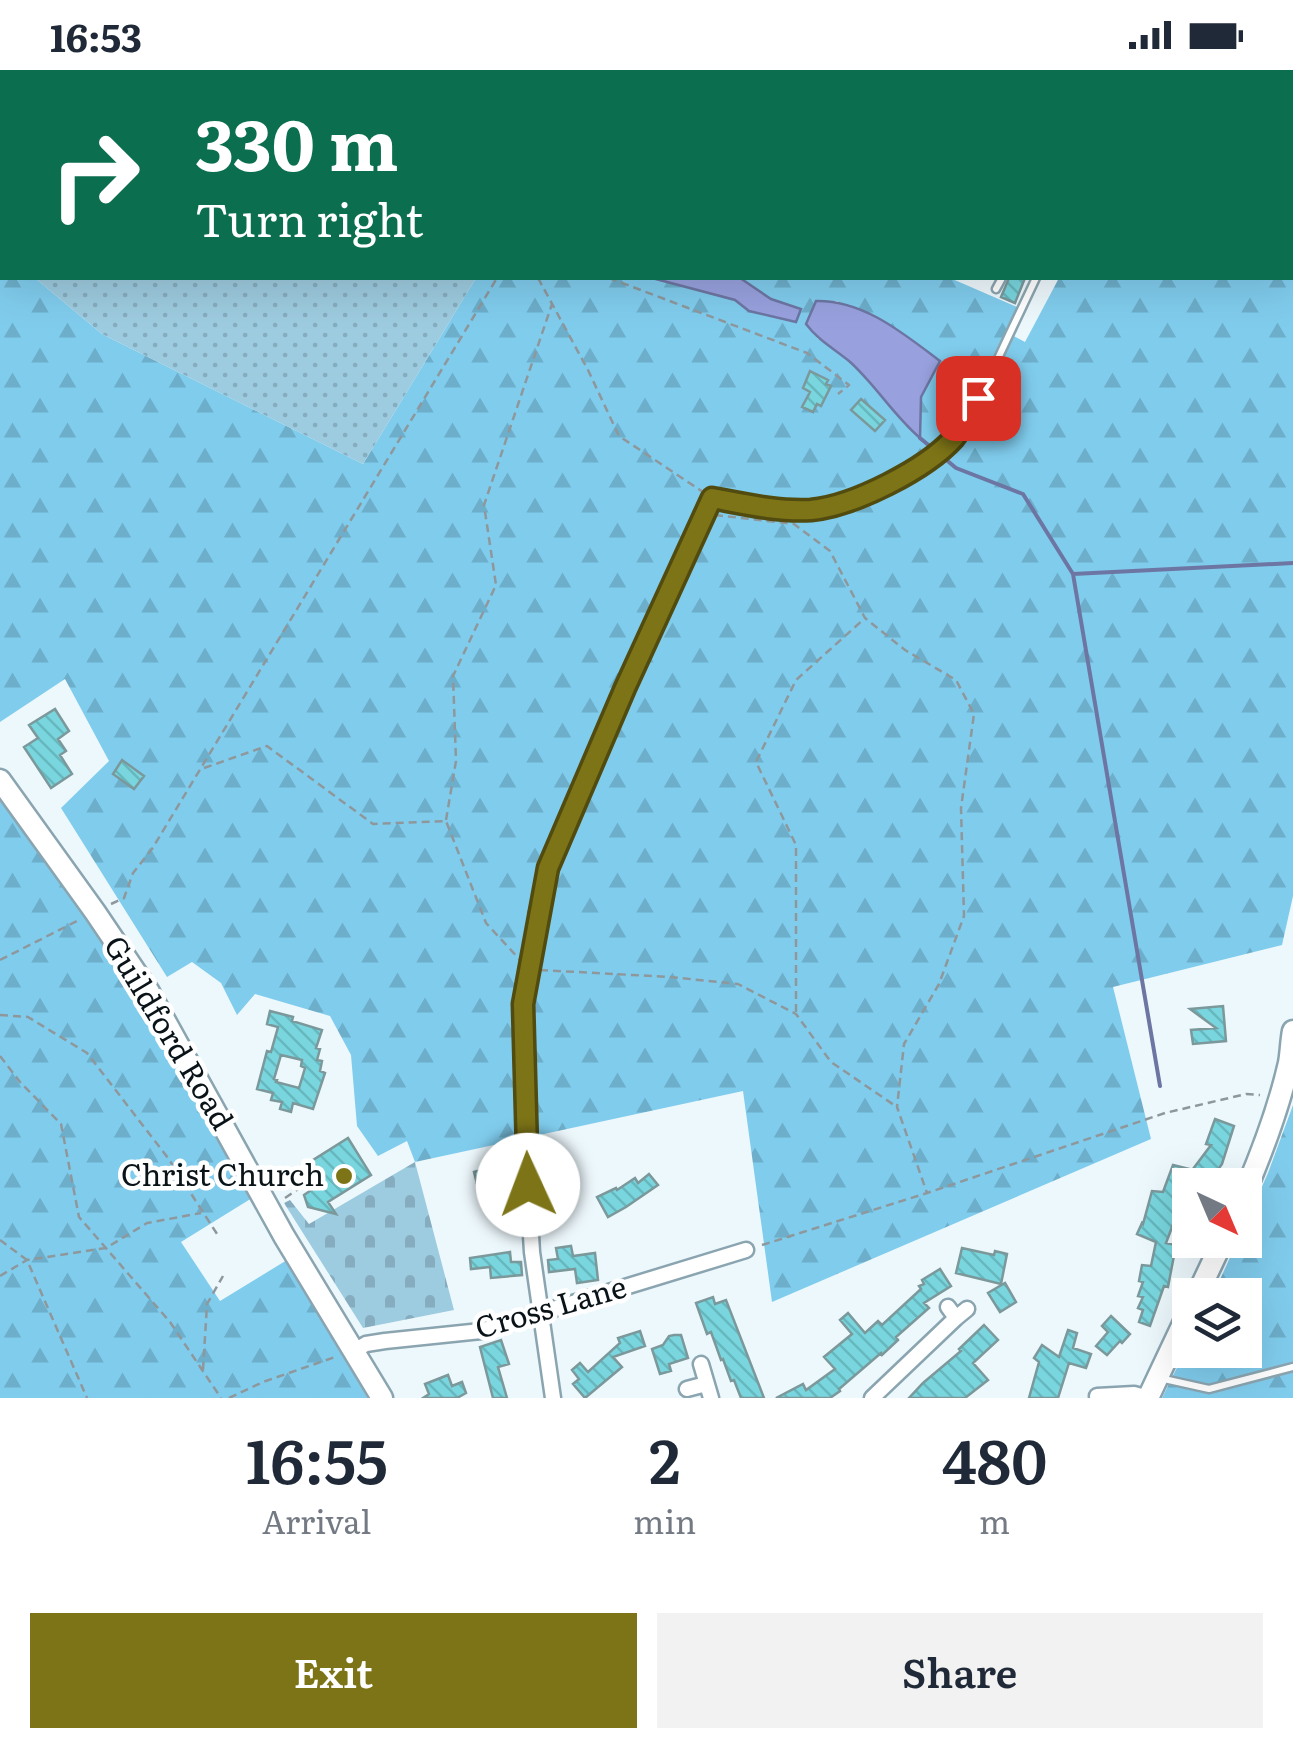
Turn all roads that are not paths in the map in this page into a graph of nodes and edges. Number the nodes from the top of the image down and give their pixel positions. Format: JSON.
{"nodes":[{"id":1,"x":1001,"y":280,"type":"edge"},
{"id":2,"x":1035,"y":280,"type":"edge"},
{"id":3,"x":996,"y":289,"type":"dead end"},
{"id":4,"x":0,"y":780,"type":"edge"},
{"id":5,"x":1293,"y":1031,"type":"edge"},
{"id":6,"x":1255,"y":1168,"type":"edge"},
{"id":7,"x":528,"y":1185,"type":"joint"},
{"id":8,"x":746,"y":1250,"type":"road end"},
{"id":9,"x":957,"y":1311,"type":"dead end"},
{"id":10,"x":540,"y":1313,"type":"junction"},
{"id":11,"x":1172,"y":1347,"type":"edge"},
{"id":12,"x":354,"y":1350,"type":"junction"},
{"id":13,"x":700,"y":1364,"type":"dead end"},
{"id":14,"x":1293,"y":1368,"type":"edge"},
{"id":15,"x":1158,"y":1377,"type":"junction"},
{"id":16,"x":687,"y":1389,"type":"dead end"},
{"id":17,"x":709,"y":1391,"type":"edge"},
{"id":18,"x":1096,"y":1396,"type":"edge"},
{"id":19,"x":382,"y":1398,"type":"edge"},
{"id":20,"x":553,"y":1398,"type":"edge"},
{"id":21,"x":872,"y":1398,"type":"edge"},
{"id":22,"x":1148,"y":1398,"type":"edge"}],
"edges":[{"from":1,"to":3,"type":"lane"},
{"from":2,"to":7,"type":"lane"},
{"from":4,"to":12,"type":"main road","name":"Guildford Road"},
{"from":5,"to":6,"type":"main road"},
{"from":7,"to":10,"type":"street"},
{"from":8,"to":10,"type":"street","name":"Cross Lane"},
{"from":9,"to":21,"type":"street"},
{"from":10,"to":12,"type":"street","name":"Cross Lane"},
{"from":10,"to":20,"type":"street"},
{"from":11,"to":15,"type":"main road"},
{"from":12,"to":19,"type":"main road","name":"Guildford Road"},
{"from":13,"to":17,"type":"street"},
{"from":14,"to":15,"type":"lane"},
{"from":15,"to":22,"type":"main road"},
{"from":16,"to":17,"type":"street"},
{"from":18,"to":22,"type":"street"}]}
